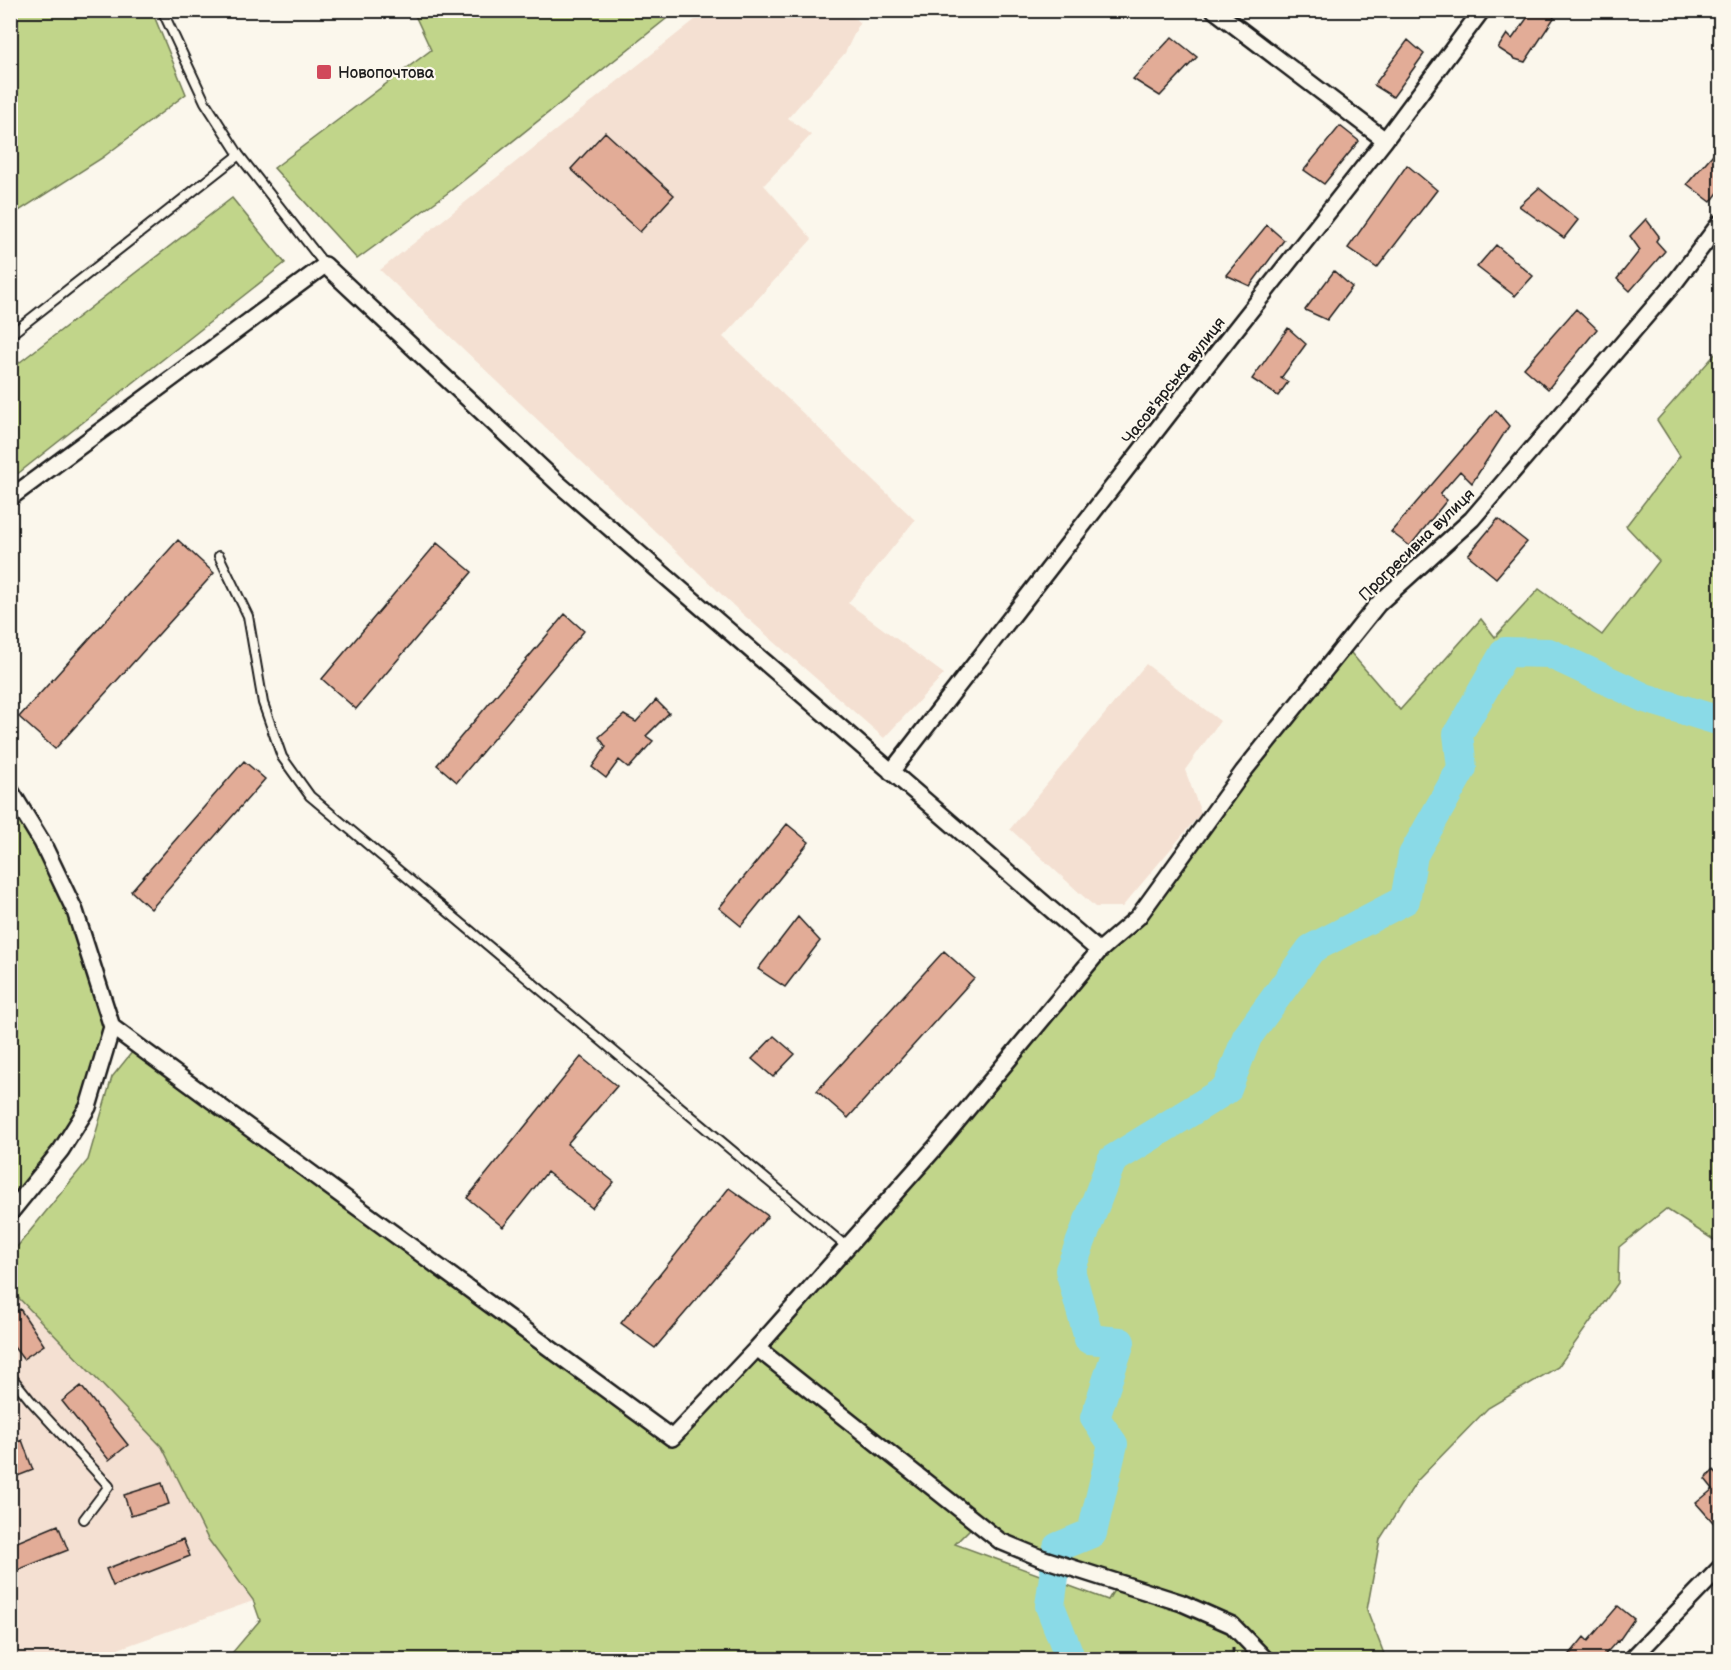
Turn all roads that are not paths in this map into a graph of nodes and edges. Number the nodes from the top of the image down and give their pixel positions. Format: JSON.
{"nodes":[{"id":1,"x":162,"y":10,"type":"edge"},
{"id":2,"x":1214,"y":10,"type":"edge"},
{"id":3,"x":1482,"y":10,"type":"edge"},
{"id":4,"x":1385,"y":140,"type":"junction"},
{"id":5,"x":239,"y":155,"type":"junction"},
{"id":6,"x":1720,"y":223,"type":"edge"},
{"id":7,"x":325,"y":265,"type":"junction"},
{"id":8,"x":10,"y":336,"type":"edge"},
{"id":9,"x":10,"y":498,"type":"edge"},
{"id":10,"x":219,"y":556,"type":"dead end"},
{"id":11,"x":891,"y":772,"type":"junction"},
{"id":12,"x":10,"y":790,"type":"edge"},
{"id":13,"x":1099,"y":951,"type":"junction"},
{"id":14,"x":112,"y":1027,"type":"junction"},
{"id":15,"x":10,"y":1213,"type":"edge"},
{"id":16,"x":847,"y":1247,"type":"junction"},
{"id":17,"x":756,"y":1348,"type":"junction"},
{"id":18,"x":10,"y":1375,"type":"edge"},
{"id":19,"x":84,"y":1519,"type":"dead end"},
{"id":20,"x":1720,"y":1568,"type":"edge"},
{"id":21,"x":1266,"y":1659,"type":"edge"},
{"id":22,"x":1630,"y":1659,"type":"edge"}],
"edges":[{"from":1,"to":5,"type":"lane"},
{"from":2,"to":4,"type":"street"},
{"from":3,"to":4,"type":"street","name":"Часов'ярська вулиця"},
{"from":4,"to":11,"type":"street","name":"Часов'ярська вулиця"},
{"from":5,"to":7,"type":"lane"},
{"from":5,"to":8,"type":"lane"},
{"from":6,"to":13,"type":"street","name":"Прогресивна вулиця"},
{"from":7,"to":9,"type":"street"},
{"from":7,"to":11,"type":"street"},
{"from":10,"to":16,"type":"lane"},
{"from":11,"to":13,"type":"street"},
{"from":12,"to":14,"type":"street"},
{"from":13,"to":16,"type":"street","name":"Прогресивна вулиця"},
{"from":14,"to":15,"type":"street"},
{"from":14,"to":17,"type":"street","name":"Прогресивна вулиця"},
{"from":16,"to":17,"type":"street","name":"Прогресивна вулиця"},
{"from":17,"to":21,"type":"street"},
{"from":18,"to":19,"type":"lane"},
{"from":20,"to":22,"type":"street"}]}
